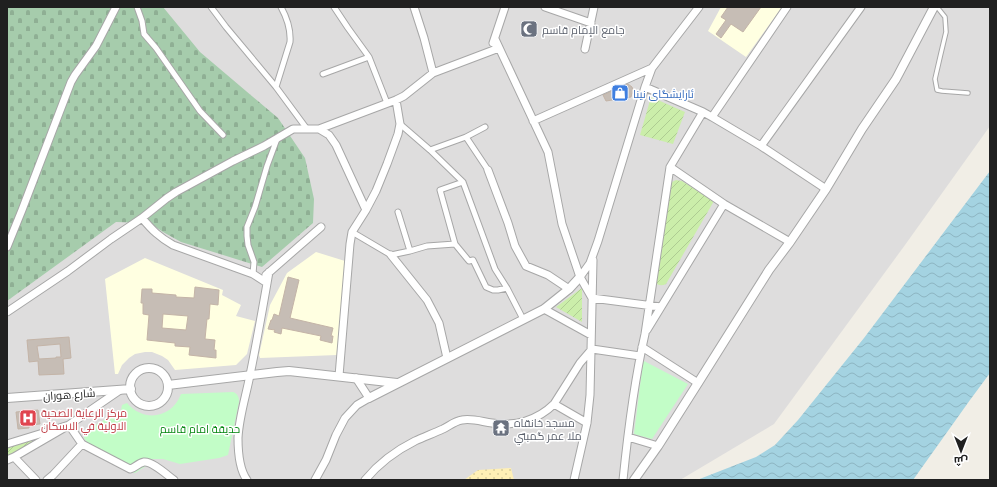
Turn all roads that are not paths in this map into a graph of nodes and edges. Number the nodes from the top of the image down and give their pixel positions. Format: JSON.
{"nodes":[{"id":1,"x":116,"y":7,"type":"edge"},
{"id":2,"x":137,"y":7,"type":"edge"},
{"id":3,"x":211,"y":7,"type":"edge"},
{"id":4,"x":281,"y":7,"type":"edge"},
{"id":5,"x":334,"y":7,"type":"edge"},
{"id":6,"x":414,"y":7,"type":"edge"},
{"id":7,"x":505,"y":7,"type":"edge"},
{"id":8,"x":545,"y":7,"type":"edge"},
{"id":9,"x":594,"y":7,"type":"edge"},
{"id":10,"x":699,"y":7,"type":"edge"},
{"id":11,"x":787,"y":7,"type":"edge"},
{"id":12,"x":861,"y":7,"type":"edge"},
{"id":13,"x":936,"y":7,"type":"edge"},
{"id":14,"x":591,"y":24,"type":"junction"},
{"id":15,"x":494,"y":39,"type":"junction"},
{"id":16,"x":499,"y":48,"type":"junction"},
{"id":17,"x":585,"y":49,"type":"dead end"},
{"id":18,"x":490,"y":51,"type":"junction"},
{"id":19,"x":369,"y":57,"type":"junction"},
{"id":20,"x":652,"y":68,"type":"junction"},
{"id":21,"x":433,"y":73,"type":"junction"},
{"id":22,"x":323,"y":74,"type":"dead end"},
{"id":23,"x":276,"y":87,"type":"junction"},
{"id":24,"x":645,"y":87,"type":"junction"},
{"id":25,"x":968,"y":93,"type":"dead end"},
{"id":26,"x":396,"y":100,"type":"junction"},
{"id":27,"x":387,"y":103,"type":"junction"},
{"id":28,"x":703,"y":112,"type":"junction"},
{"id":29,"x":712,"y":117,"type":"junction"},
{"id":30,"x":533,"y":121,"type":"junction"},
{"id":31,"x":400,"y":124,"type":"junction"},
{"id":32,"x":485,"y":127,"type":"dead end"},
{"id":33,"x":307,"y":129,"type":"junction"},
{"id":34,"x":319,"y":129,"type":"junction"},
{"id":35,"x":223,"y":135,"type":"dead end"},
{"id":36,"x":466,"y":137,"type":"junction"},
{"id":37,"x":277,"y":139,"type":"junction"},
{"id":38,"x":761,"y":146,"type":"junction"},
{"id":39,"x":430,"y":150,"type":"junction"},
{"id":40,"x":670,"y":168,"type":"junction"},
{"id":41,"x":488,"y":170,"type":"joint"},
{"id":42,"x":463,"y":182,"type":"junction"},
{"id":43,"x":826,"y":188,"type":"junction"},
{"id":44,"x":724,"y":204,"type":"junction"},
{"id":45,"x":366,"y":210,"type":"junction"},
{"id":46,"x":398,"y":212,"type":"dead end"},
{"id":47,"x":142,"y":218,"type":"junction"},
{"id":48,"x":321,"y":227,"type":"dead end"},
{"id":49,"x":352,"y":232,"type":"junction"},
{"id":50,"x":790,"y":242,"type":"junction"},
{"id":51,"x":455,"y":244,"type":"junction"},
{"id":52,"x":7,"y":247,"type":"edge"},
{"id":53,"x":410,"y":251,"type":"junction"},
{"id":54,"x":391,"y":255,"type":"junction"},
{"id":55,"x":593,"y":256,"type":"junction"},
{"id":56,"x":253,"y":274,"type":"junction"},
{"id":57,"x":580,"y":277,"type":"junction"},
{"id":58,"x":264,"y":281,"type":"junction"},
{"id":59,"x":507,"y":288,"type":"junction"},
{"id":60,"x":569,"y":289,"type":"junction"},
{"id":61,"x":592,"y":298,"type":"junction"},
{"id":62,"x":649,"y":305,"type":"junction"},
{"id":63,"x":661,"y":307,"type":"junction"},
{"id":64,"x":544,"y":309,"type":"junction"},
{"id":65,"x":7,"y":312,"type":"edge"},
{"id":66,"x":524,"y":319,"type":"junction"},
{"id":67,"x":645,"y":334,"type":"junction"},
{"id":68,"x":591,"y":335,"type":"junction"},
{"id":69,"x":642,"y":347,"type":"junction"},
{"id":70,"x":592,"y":349,"type":"junction"},
{"id":71,"x":640,"y":356,"type":"junction"},
{"id":72,"x":447,"y":358,"type":"junction"},
{"id":73,"x":250,"y":375,"type":"junction"},
{"id":74,"x":339,"y":376,"type":"junction"},
{"id":75,"x":356,"y":378,"type":"junction"},
{"id":76,"x":398,"y":383,"type":"junction"},
{"id":77,"x":698,"y":383,"type":"junction"},
{"id":78,"x":168,"y":385,"type":"junction"},
{"id":79,"x":131,"y":389,"type":"junction"},
{"id":80,"x":120,"y":390,"type":"junction"},
{"id":81,"x":7,"y":398,"type":"edge"},
{"id":82,"x":368,"y":398,"type":"junction"},
{"id":83,"x":554,"y":404,"type":"junction"},
{"id":84,"x":587,"y":423,"type":"junction"},
{"id":85,"x":69,"y":424,"type":"junction"},
{"id":86,"x":628,"y":437,"type":"junction"},
{"id":87,"x":7,"y":444,"type":"edge"},
{"id":88,"x":82,"y":444,"type":"junction"},
{"id":89,"x":658,"y":446,"type":"junction"},
{"id":90,"x":14,"y":457,"type":"junction"},
{"id":91,"x":7,"y":460,"type":"edge"},
{"id":92,"x":52,"y":478,"type":"edge"},
{"id":93,"x":36,"y":480,"type":"edge"},
{"id":94,"x":47,"y":480,"type":"edge"},
{"id":95,"x":174,"y":480,"type":"edge"},
{"id":96,"x":247,"y":480,"type":"edge"},
{"id":97,"x":315,"y":480,"type":"edge"},
{"id":98,"x":365,"y":480,"type":"edge"},
{"id":99,"x":574,"y":480,"type":"edge"},
{"id":100,"x":623,"y":480,"type":"edge"},
{"id":101,"x":634,"y":480,"type":"edge"}],
"edges":[{"from":1,"to":52,"type":"street"},
{"from":2,"to":35,"type":"street"},
{"from":3,"to":23,"type":"street"},
{"from":4,"to":23,"type":"street"},
{"from":5,"to":19,"type":"street"},
{"from":6,"to":21,"type":"street"},
{"from":7,"to":15,"type":"street"},
{"from":8,"to":14,"type":"street"},
{"from":9,"to":14,"type":"street"},
{"from":10,"to":20,"type":"street"},
{"from":11,"to":29,"type":"street"},
{"from":12,"to":38,"type":"street"},
{"from":13,"to":25,"type":"lane"},
{"from":13,"to":43,"type":"street"},
{"from":14,"to":17,"type":"street"},
{"from":15,"to":16,"type":"street"},
{"from":15,"to":18,"type":"street"},
{"from":16,"to":18,"type":"street"},
{"from":16,"to":30,"type":"street"},
{"from":18,"to":21,"type":"street"},
{"from":19,"to":22,"type":"street"},
{"from":19,"to":27,"type":"street"},
{"from":20,"to":24,"type":"street"},
{"from":20,"to":30,"type":"street"},
{"from":21,"to":26,"type":"street"},
{"from":23,"to":33,"type":"street"},
{"from":24,"to":28,"type":"street"},
{"from":24,"to":55,"type":"street"},
{"from":26,"to":27,"type":"street"},
{"from":26,"to":31,"type":"street"},
{"from":27,"to":34,"type":"street"},
{"from":28,"to":29,"type":"street"},
{"from":28,"to":40,"type":"street"},
{"from":29,"to":38,"type":"street"},
{"from":30,"to":57,"type":"street"},
{"from":31,"to":39,"type":"street"},
{"from":31,"to":45,"type":"street"},
{"from":32,"to":36,"type":"street"},
{"from":33,"to":34,"type":"street"},
{"from":33,"to":37,"type":"street"},
{"from":34,"to":45,"type":"street"},
{"from":36,"to":39,"type":"street"},
{"from":36,"to":41,"type":"street"},
{"from":37,"to":47,"type":"street"},
{"from":37,"to":56,"type":"street"},
{"from":38,"to":43,"type":"street"},
{"from":39,"to":42,"type":"street"},
{"from":40,"to":44,"type":"street"},
{"from":40,"to":62,"type":"street"},
{"from":41,"to":60,"type":"street"},
{"from":42,"to":51,"type":"street"},
{"from":42,"to":59,"type":"street"},
{"from":43,"to":50,"type":"street"},
{"from":44,"to":50,"type":"street"},
{"from":44,"to":63,"type":"street"},
{"from":45,"to":49,"type":"street"},
{"from":46,"to":53,"type":"street"},
{"from":47,"to":56,"type":"street"},
{"from":47,"to":65,"type":"street"},
{"from":48,"to":58,"type":"street"},
{"from":49,"to":54,"type":"street"},
{"from":49,"to":74,"type":"street"},
{"from":50,"to":77,"type":"street"},
{"from":51,"to":53,"type":"street"},
{"from":51,"to":59,"type":"street"},
{"from":53,"to":54,"type":"street"},
{"from":54,"to":72,"type":"street"},
{"from":55,"to":57,"type":"street"},
{"from":55,"to":61,"type":"street"},
{"from":56,"to":58,"type":"street"},
{"from":57,"to":60,"type":"street"},
{"from":57,"to":61,"type":"street"},
{"from":58,"to":73,"type":"street"},
{"from":59,"to":66,"type":"street"},
{"from":60,"to":64,"type":"street"},
{"from":61,"to":62,"type":"street"},
{"from":61,"to":68,"type":"street"},
{"from":62,"to":63,"type":"street"},
{"from":62,"to":67,"type":"street"},
{"from":63,"to":67,"type":"street"},
{"from":64,"to":66,"type":"street"},
{"from":64,"to":68,"type":"street"},
{"from":66,"to":72,"type":"street"},
{"from":67,"to":69,"type":"street"},
{"from":68,"to":70,"type":"street"},
{"from":69,"to":71,"type":"street"},
{"from":69,"to":77,"type":"street"},
{"from":70,"to":71,"type":"street"},
{"from":70,"to":83,"type":"street"},
{"from":70,"to":84,"type":"street"},
{"from":71,"to":86,"type":"street"},
{"from":72,"to":76,"type":"street"},
{"from":73,"to":74,"type":"street"},
{"from":73,"to":78,"type":"street"},
{"from":73,"to":96,"type":"street"},
{"from":74,"to":75,"type":"street"},
{"from":75,"to":76,"type":"street"},
{"from":75,"to":82,"type":"street"},
{"from":76,"to":82,"type":"street"},
{"from":77,"to":89,"type":"street"},
{"from":78,"to":79,"type":"street"},
{"from":78,"to":79,"type":"street"},
{"from":79,"to":80,"type":"street","name":"شارع هوران"},
{"from":80,"to":81,"type":"street","name":"شارع هوران"},
{"from":80,"to":85,"type":"street"},
{"from":82,"to":97,"type":"street"},
{"from":83,"to":84,"type":"street"},
{"from":83,"to":98,"type":"street"},
{"from":84,"to":99,"type":"street"},
{"from":85,"to":87,"type":"street"},
{"from":85,"to":88,"type":"street"},
{"from":85,"to":90,"type":"street"},
{"from":86,"to":89,"type":"street"},
{"from":86,"to":100,"type":"street"},
{"from":88,"to":92,"type":"street"},
{"from":88,"to":95,"type":"street"},
{"from":89,"to":101,"type":"street"},
{"from":90,"to":91,"type":"street"},
{"from":90,"to":93,"type":"street"},
{"from":92,"to":94,"type":"street"}]}
